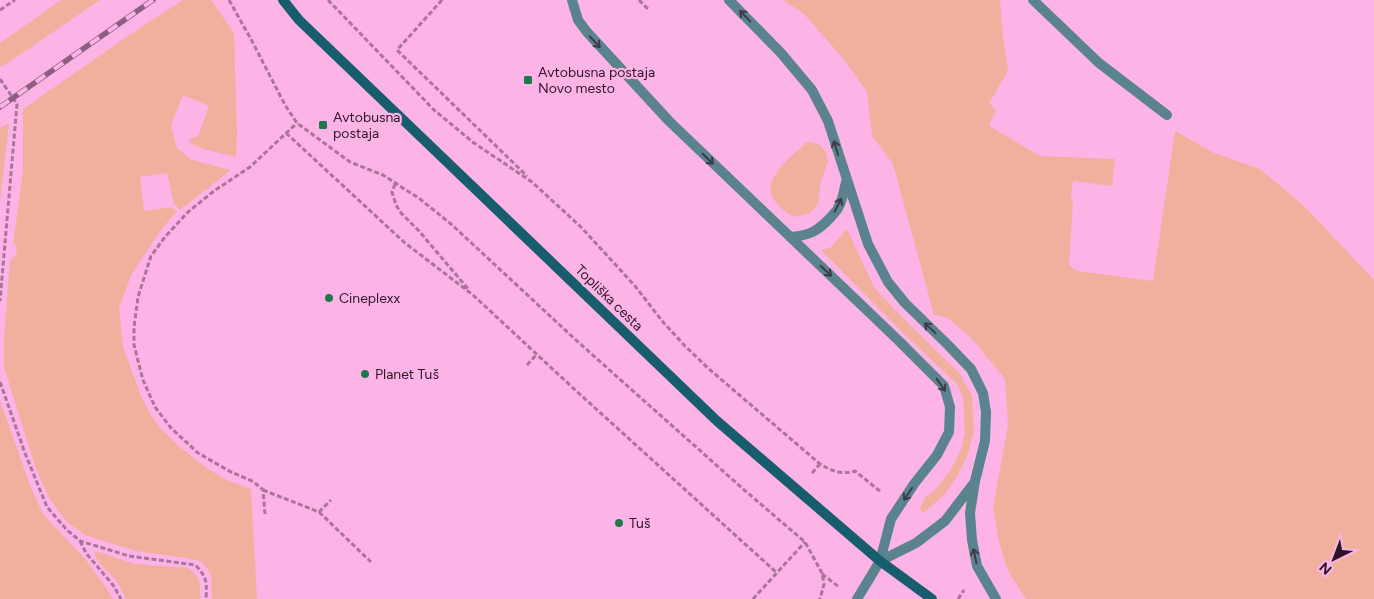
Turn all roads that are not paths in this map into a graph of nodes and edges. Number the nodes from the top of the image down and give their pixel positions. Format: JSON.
{"nodes":[{"id":1,"x":283,"y":0,"type":"edge"},
{"id":2,"x":572,"y":0,"type":"edge"},
{"id":3,"x":729,"y":0,"type":"edge"},
{"id":4,"x":1033,"y":0,"type":"edge"},
{"id":5,"x":1167,"y":116,"type":"dead end"},
{"id":6,"x":846,"y":180,"type":"junction"},
{"id":7,"x":790,"y":237,"type":"junction"},
{"id":8,"x":975,"y":481,"type":"junction"},
{"id":9,"x":880,"y":561,"type":"junction"},
{"id":10,"x":857,"y":599,"type":"edge"},
{"id":11,"x":932,"y":599,"type":"edge"},
{"id":12,"x":996,"y":599,"type":"edge"}],
"edges":[{"from":1,"to":9,"type":"main road","name":"Topliška cesta"},
{"from":2,"to":7,"type":"street","one_way":true},
{"from":6,"to":3,"type":"street","one_way":true},
{"from":4,"to":5,"type":"street"},
{"from":7,"to":6,"type":"street","one_way":true},
{"from":8,"to":6,"type":"street","one_way":true},
{"from":7,"to":9,"type":"street","one_way":true},
{"from":8,"to":9,"type":"street"},
{"from":12,"to":8,"type":"street","one_way":true},
{"from":9,"to":10,"type":"street"},
{"from":9,"to":11,"type":"main road","name":"Topliška cesta"}]}
